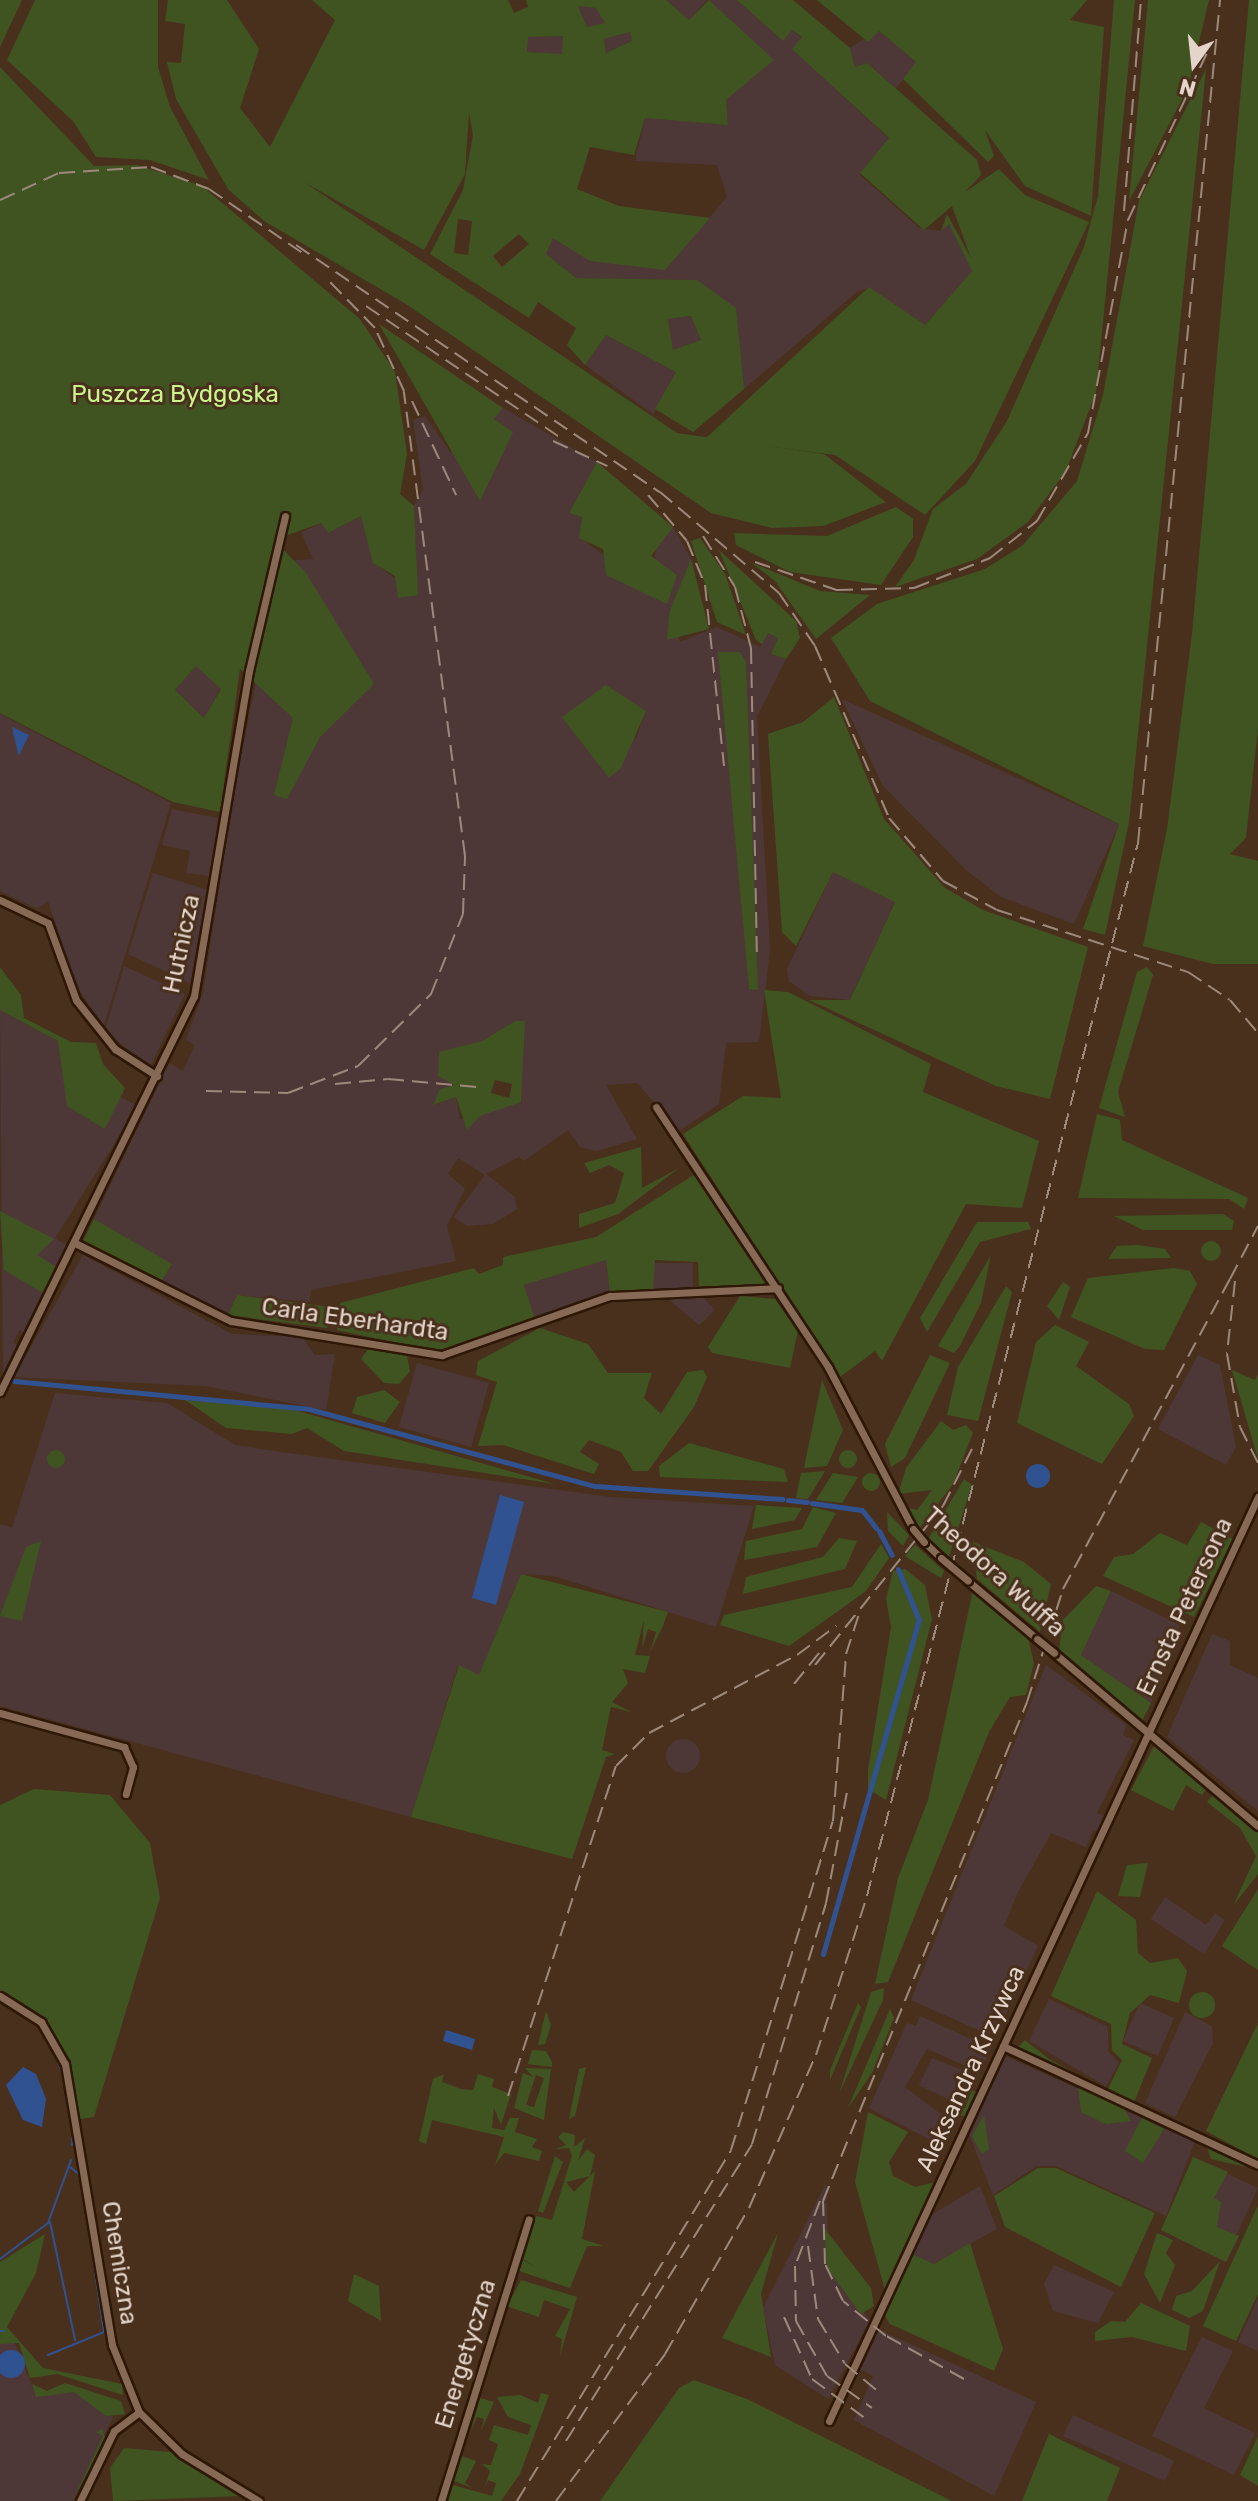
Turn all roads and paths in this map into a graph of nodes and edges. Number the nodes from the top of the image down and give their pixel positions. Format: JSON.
{"nodes":[{"id":1,"x":285,"y":516,"type":"dead end"},
{"id":2,"x":0,"y":900,"type":"edge"},
{"id":3,"x":157,"y":1076,"type":"junction"},
{"id":4,"x":656,"y":1107,"type":"dead end"},
{"id":5,"x":77,"y":1244,"type":"junction"},
{"id":6,"x":778,"y":1288,"type":"junction"},
{"id":7,"x":0,"y":1392,"type":"edge"},
{"id":8,"x":1258,"y":1497,"type":"edge"},
{"id":9,"x":0,"y":1713,"type":"edge"},
{"id":10,"x":1149,"y":1734,"type":"junction"},
{"id":11,"x":126,"y":1794,"type":"dead end"},
{"id":12,"x":1258,"y":1826,"type":"edge"},
{"id":13,"x":0,"y":1996,"type":"edge"},
{"id":14,"x":1003,"y":2046,"type":"junction"},
{"id":15,"x":1258,"y":2165,"type":"edge"},
{"id":16,"x":529,"y":2219,"type":"dead end"},
{"id":17,"x":139,"y":2412,"type":"junction"},
{"id":18,"x":829,"y":2421,"type":"dead end"},
{"id":19,"x":80,"y":2501,"type":"edge"},
{"id":20,"x":259,"y":2501,"type":"edge"},
{"id":21,"x":441,"y":2501,"type":"edge"}],
"edges":[{"from":1,"to":3,"type":"street","name":"Hutnicza"},
{"from":2,"to":3,"type":"street"},
{"from":3,"to":5,"type":"street","name":"Hutnicza"},
{"from":4,"to":6,"type":"street","name":"Theodora Wulffa"},
{"from":5,"to":6,"type":"street","name":"Carla Eberhardta"},
{"from":5,"to":7,"type":"street","name":"Hutnicza"},
{"from":6,"to":10,"type":"street","name":"Theodora Wulffa","bridge":true},
{"from":8,"to":10,"type":"street","name":"Ernsta Petersona"},
{"from":9,"to":11,"type":"street"},
{"from":10,"to":12,"type":"street","name":"Theodora Wulffa"},
{"from":10,"to":14,"type":"street","name":"Aleksandra Krzywca"},
{"from":13,"to":17,"type":"street","name":"Chemiczna"},
{"from":14,"to":15,"type":"street"},
{"from":14,"to":18,"type":"street","name":"Aleksandra Krzywca"},
{"from":16,"to":21,"type":"street","name":"Energetyczna"},
{"from":17,"to":19,"type":"street"},
{"from":17,"to":20,"type":"street","name":"Chemiczna"}]}
